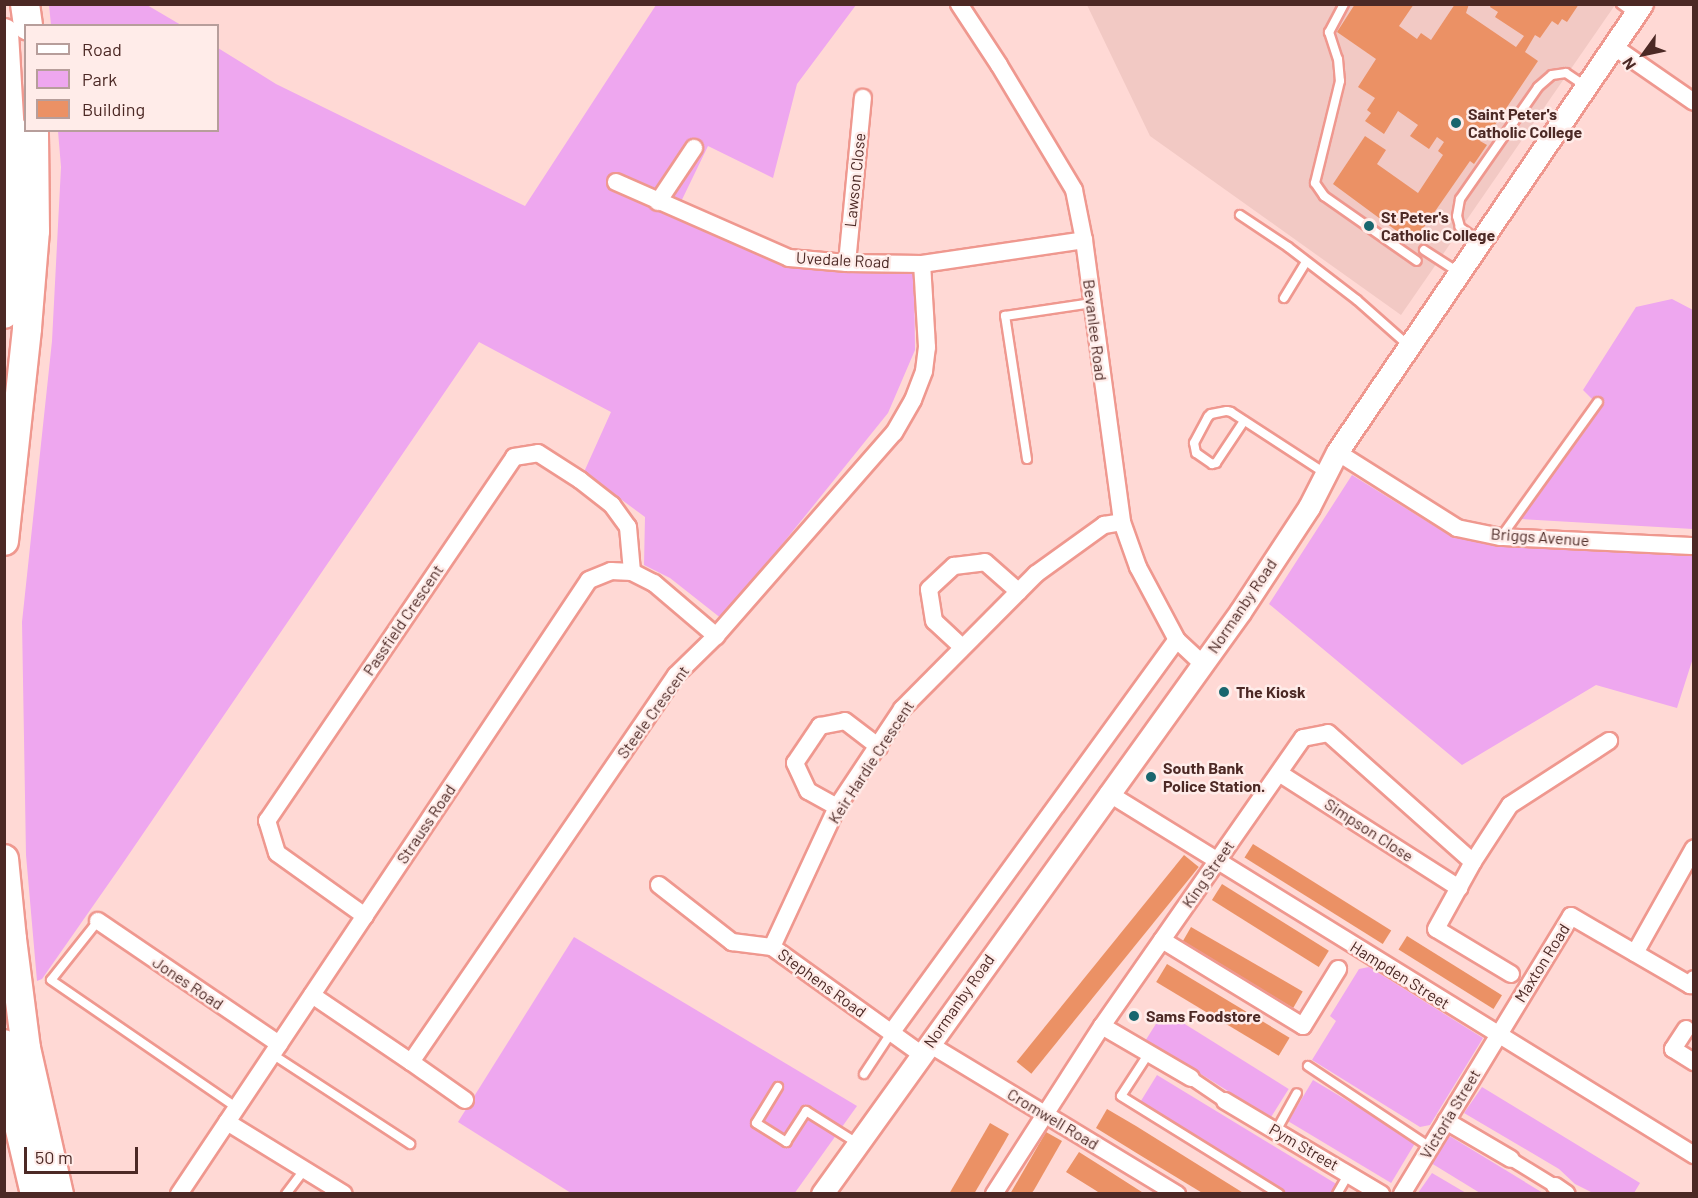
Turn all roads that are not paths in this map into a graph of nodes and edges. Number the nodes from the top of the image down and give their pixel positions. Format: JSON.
{"nodes":[{"id":1,"x":25,"y":4,"type":"edge"},
{"id":2,"x":958,"y":4,"type":"edge"},
{"id":3,"x":1344,"y":4,"type":"edge"},
{"id":4,"x":1633,"y":8,"type":"edge"},
{"id":5,"x":28,"y":24,"type":"edge"},
{"id":6,"x":4,"y":33,"type":"edge"},
{"id":7,"x":1613,"y":46,"type":"junction"},
{"id":8,"x":1586,"y":86,"type":"junction"},
{"id":9,"x":863,"y":98,"type":"dead end"},
{"id":10,"x":1694,"y":102,"type":"edge"},
{"id":11,"x":34,"y":132,"type":"edge"},
{"id":12,"x":694,"y":148,"type":"dead end"},
{"id":13,"x":616,"y":182,"type":"dead end"},
{"id":14,"x":658,"y":202,"type":"junction"},
{"id":15,"x":1240,"y":215,"type":"dead end"},
{"id":16,"x":1084,"y":240,"type":"junction"},
{"id":17,"x":1479,"y":241,"type":"junction"},
{"id":18,"x":1424,"y":250,"type":"dead end"},
{"id":19,"x":1417,"y":261,"type":"dead end"},
{"id":20,"x":1306,"y":262,"type":"junction"},
{"id":21,"x":847,"y":263,"type":"junction"},
{"id":22,"x":922,"y":264,"type":"junction"},
{"id":23,"x":1458,"y":273,"type":"junction"},
{"id":24,"x":1284,"y":298,"type":"dead end"},
{"id":25,"x":1092,"y":303,"type":"junction"},
{"id":26,"x":4,"y":314,"type":"edge"},
{"id":27,"x":1410,"y":346,"type":"junction"},
{"id":28,"x":1598,"y":402,"type":"dead end"},
{"id":29,"x":1244,"y":421,"type":"junction"},
{"id":30,"x":1337,"y":452,"type":"junction"},
{"id":31,"x":1027,"y":459,"type":"dead end"},
{"id":32,"x":1326,"y":474,"type":"junction"},
{"id":33,"x":1122,"y":522,"type":"junction"},
{"id":34,"x":1501,"y":537,"type":"junction"},
{"id":35,"x":4,"y":541,"type":"edge"},
{"id":36,"x":1694,"y":546,"type":"edge"},
{"id":37,"x":632,"y":572,"type":"junction"},
{"id":38,"x":1019,"y":592,"type":"junction"},
{"id":39,"x":716,"y":636,"type":"junction"},
{"id":40,"x":1177,"y":640,"type":"junction"},
{"id":41,"x":962,"y":647,"type":"junction"},
{"id":42,"x":1203,"y":664,"type":"junction"},
{"id":43,"x":1609,"y":741,"type":"dead end"},
{"id":44,"x":879,"y":747,"type":"junction"},
{"id":45,"x":1279,"y":773,"type":"junction"},
{"id":46,"x":1108,"y":793,"type":"junction"},
{"id":47,"x":837,"y":807,"type":"junction"},
{"id":48,"x":1694,"y":848,"type":"edge"},
{"id":49,"x":4,"y":859,"type":"edge"},
{"id":50,"x":1217,"y":861,"type":"junction"},
{"id":51,"x":1473,"y":862,"type":"junction"},
{"id":52,"x":659,"y":885,"type":"dead end"},
{"id":53,"x":1459,"y":888,"type":"junction"},
{"id":54,"x":365,"y":916,"type":"junction"},
{"id":55,"x":98,"y":921,"type":"joint"},
{"id":56,"x":1162,"y":940,"type":"junction"},
{"id":57,"x":772,"y":947,"type":"junction"},
{"id":58,"x":1635,"y":953,"type":"junction"},
{"id":59,"x":1338,"y":969,"type":"dead end"},
{"id":60,"x":1511,"y":974,"type":"dead end"},
{"id":61,"x":1692,"y":983,"type":"edge"},
{"id":62,"x":312,"y":995,"type":"junction"},
{"id":63,"x":1102,"y":1026,"type":"junction"},
{"id":64,"x":1686,"y":1029,"type":"dead end"},
{"id":65,"x":891,"y":1033,"type":"junction"},
{"id":66,"x":1498,"y":1035,"type":"junction"},
{"id":67,"x":4,"y":1044,"type":"edge"},
{"id":68,"x":275,"y":1049,"type":"junction"},
{"id":69,"x":925,"y":1049,"type":"junction"},
{"id":70,"x":1149,"y":1053,"type":"junction"},
{"id":71,"x":411,"y":1062,"type":"junction"},
{"id":72,"x":1694,"y":1062,"type":"edge"},
{"id":73,"x":1308,"y":1066,"type":"dead end"},
{"id":74,"x":864,"y":1074,"type":"dead end"},
{"id":75,"x":1191,"y":1078,"type":"joint"},
{"id":76,"x":777,"y":1087,"type":"dead end"},
{"id":77,"x":1297,"y":1093,"type":"dead end"},
{"id":78,"x":465,"y":1100,"type":"dead end"},
{"id":79,"x":1225,"y":1101,"type":"joint"},
{"id":80,"x":236,"y":1107,"type":"junction"},
{"id":81,"x":1043,"y":1113,"type":"junction"},
{"id":82,"x":1446,"y":1121,"type":"junction"},
{"id":83,"x":227,"y":1122,"type":"junction"},
{"id":84,"x":1276,"y":1131,"type":"junction"},
{"id":85,"x":857,"y":1143,"type":"junction"},
{"id":86,"x":410,"y":1144,"type":"dead end"},
{"id":87,"x":1430,"y":1147,"type":"junction"},
{"id":88,"x":1694,"y":1155,"type":"edge"},
{"id":89,"x":1511,"y":1159,"type":"joint"},
{"id":90,"x":304,"y":1169,"type":"junction"},
{"id":91,"x":1350,"y":1173,"type":"junction"},
{"id":92,"x":1561,"y":1190,"type":"edge"},
{"id":93,"x":184,"y":1191,"type":"edge"},
{"id":94,"x":35,"y":1194,"type":"edge"},
{"id":95,"x":59,"y":1194,"type":"edge"},
{"id":96,"x":286,"y":1194,"type":"edge"},
{"id":97,"x":344,"y":1194,"type":"edge"},
{"id":98,"x":822,"y":1194,"type":"edge"},
{"id":99,"x":994,"y":1194,"type":"edge"},
{"id":100,"x":1177,"y":1194,"type":"edge"},
{"id":101,"x":1279,"y":1194,"type":"edge"},
{"id":102,"x":1337,"y":1194,"type":"edge"},
{"id":103,"x":1381,"y":1194,"type":"edge"},
{"id":104,"x":1402,"y":1194,"type":"edge"}],
"edges":[{"from":1,"to":5,"type":"highway"},
{"from":2,"to":16,"type":"street","name":"Bevanlee Road"},
{"from":3,"to":19,"type":"lane"},
{"from":4,"to":7,"type":"street","name":"Normanby Road"},
{"from":6,"to":26,"type":"highway"},
{"from":7,"to":8,"type":"street","name":"Normanby Road"},
{"from":7,"to":10,"type":"street"},
{"from":8,"to":17,"type":"street","name":"Normanby Road"},
{"from":8,"to":17,"type":"lane"},
{"from":9,"to":21,"type":"street","name":"Lawson Close"},
{"from":11,"to":35,"type":"highway"},
{"from":12,"to":14,"type":"street"},
{"from":13,"to":14,"type":"street","name":"Uvedale Road"},
{"from":14,"to":21,"type":"street","name":"Uvedale Road"},
{"from":15,"to":20,"type":"lane"},
{"from":16,"to":22,"type":"street","name":"Uvedale Road"},
{"from":16,"to":25,"type":"street","name":"Bevanlee Road"},
{"from":17,"to":23,"type":"street","name":"Normanby Road"},
{"from":18,"to":23,"type":"lane"},
{"from":20,"to":24,"type":"lane"},
{"from":20,"to":27,"type":"lane"},
{"from":21,"to":22,"type":"street","name":"Uvedale Road"},
{"from":22,"to":39,"type":"street","name":"Steele Crescent"},
{"from":23,"to":27,"type":"street","name":"Normanby Road"},
{"from":25,"to":31,"type":"lane"},
{"from":25,"to":33,"type":"street","name":"Bevanlee Road"},
{"from":27,"to":30,"type":"street","name":"Normanby Road"},
{"from":28,"to":34,"type":"lane"},
{"from":29,"to":29,"type":"lane"},
{"from":29,"to":32,"type":"lane"},
{"from":30,"to":32,"type":"street","name":"Normanby Road"},
{"from":30,"to":34,"type":"street","name":"Briggs Avenue"},
{"from":32,"to":42,"type":"street","name":"Normanby Road"},
{"from":33,"to":38,"type":"street","name":"Keir Hardie Crescent"},
{"from":33,"to":40,"type":"street","name":"Bevanlee Road"},
{"from":34,"to":36,"type":"street","name":"Briggs Avenue"},
{"from":37,"to":39,"type":"street"},
{"from":37,"to":54,"type":"street","name":"Strauss Road"},
{"from":37,"to":54,"type":"street","name":"Passfield Crescent"},
{"from":38,"to":41,"type":"street","name":"Keir Hardie Crescent"},
{"from":38,"to":41,"type":"street"},
{"from":39,"to":71,"type":"street","name":"Steele Crescent"},
{"from":40,"to":42,"type":"street","name":"Bevanlee Road"},
{"from":40,"to":65,"type":"street"},
{"from":41,"to":44,"type":"street","name":"Keir Hardie Crescent"},
{"from":42,"to":46,"type":"street","name":"Normanby Road"},
{"from":43,"to":51,"type":"street"},
{"from":44,"to":47,"type":"street","name":"Keir Hardie Crescent"},
{"from":44,"to":47,"type":"street"},
{"from":45,"to":50,"type":"street","name":"King Street"},
{"from":45,"to":51,"type":"street","name":"King Street"},
{"from":45,"to":53,"type":"street","name":"Simpson Close"},
{"from":46,"to":50,"type":"street","name":"Hampden Street"},
{"from":46,"to":69,"type":"street","name":"Normanby Road"},
{"from":47,"to":57,"type":"street","name":"Keir Hardie Crescent"},
{"from":48,"to":58,"type":"street"},
{"from":49,"to":95,"type":"highway"},
{"from":50,"to":56,"type":"street","name":"King Street"},
{"from":50,"to":66,"type":"street","name":"Hampden Street"},
{"from":51,"to":53,"type":"street"},
{"from":52,"to":57,"type":"street","name":"Stephens Road"},
{"from":53,"to":60,"type":"street"},
{"from":54,"to":62,"type":"street","name":"Strauss Road"},
{"from":55,"to":68,"type":"street","name":"Jones Road"},
{"from":55,"to":80,"type":"lane"},
{"from":56,"to":59,"type":"street"},
{"from":56,"to":63,"type":"street","name":"King Street"},
{"from":57,"to":65,"type":"street","name":"Stephens Road"},
{"from":58,"to":61,"type":"street","name":"Maxton Road"},
{"from":58,"to":66,"type":"street","name":"Maxton Road"},
{"from":62,"to":68,"type":"street","name":"Strauss Road"},
{"from":62,"to":71,"type":"street"},
{"from":63,"to":70,"type":"street"},
{"from":63,"to":81,"type":"street","name":"King Street"},
{"from":64,"to":72,"type":"street"},
{"from":65,"to":69,"type":"street","name":"Stephens Road"},
{"from":65,"to":74,"type":"lane"},
{"from":66,"to":82,"type":"street","name":"Victoria Street"},
{"from":66,"to":88,"type":"street","name":"Hampden Street"},
{"from":67,"to":94,"type":"highway"},
{"from":68,"to":80,"type":"street","name":"Strauss Road"},
{"from":68,"to":86,"type":"lane"},
{"from":69,"to":81,"type":"street","name":"Cromwell Road"},
{"from":69,"to":85,"type":"street","name":"Normanby Road"},
{"from":70,"to":75,"type":"street"},
{"from":70,"to":101,"type":"lane"},
{"from":71,"to":78,"type":"street"},
{"from":73,"to":87,"type":"lane"},
{"from":75,"to":79,"type":"street"},
{"from":76,"to":85,"type":"lane"},
{"from":77,"to":84,"type":"lane"},
{"from":79,"to":84,"type":"street","name":"Pym Street"},
{"from":80,"to":83,"type":"street","name":"Strauss Road"},
{"from":81,"to":99,"type":"street","name":"King Street"},
{"from":81,"to":100,"type":"street","name":"Cromwell Road"},
{"from":82,"to":87,"type":"street","name":"Victoria Street"},
{"from":82,"to":89,"type":"street"},
{"from":83,"to":90,"type":"street"},
{"from":83,"to":93,"type":"street","name":"Strauss Road"},
{"from":84,"to":91,"type":"street","name":"Pym Street"},
{"from":85,"to":98,"type":"street","name":"Normanby Road"},
{"from":87,"to":104,"type":"street","name":"Victoria Street"},
{"from":89,"to":92,"type":"street"},
{"from":90,"to":96,"type":"lane"},
{"from":90,"to":97,"type":"street"},
{"from":91,"to":102,"type":"lane"},
{"from":91,"to":103,"type":"street","name":"Pym Street"}]}
